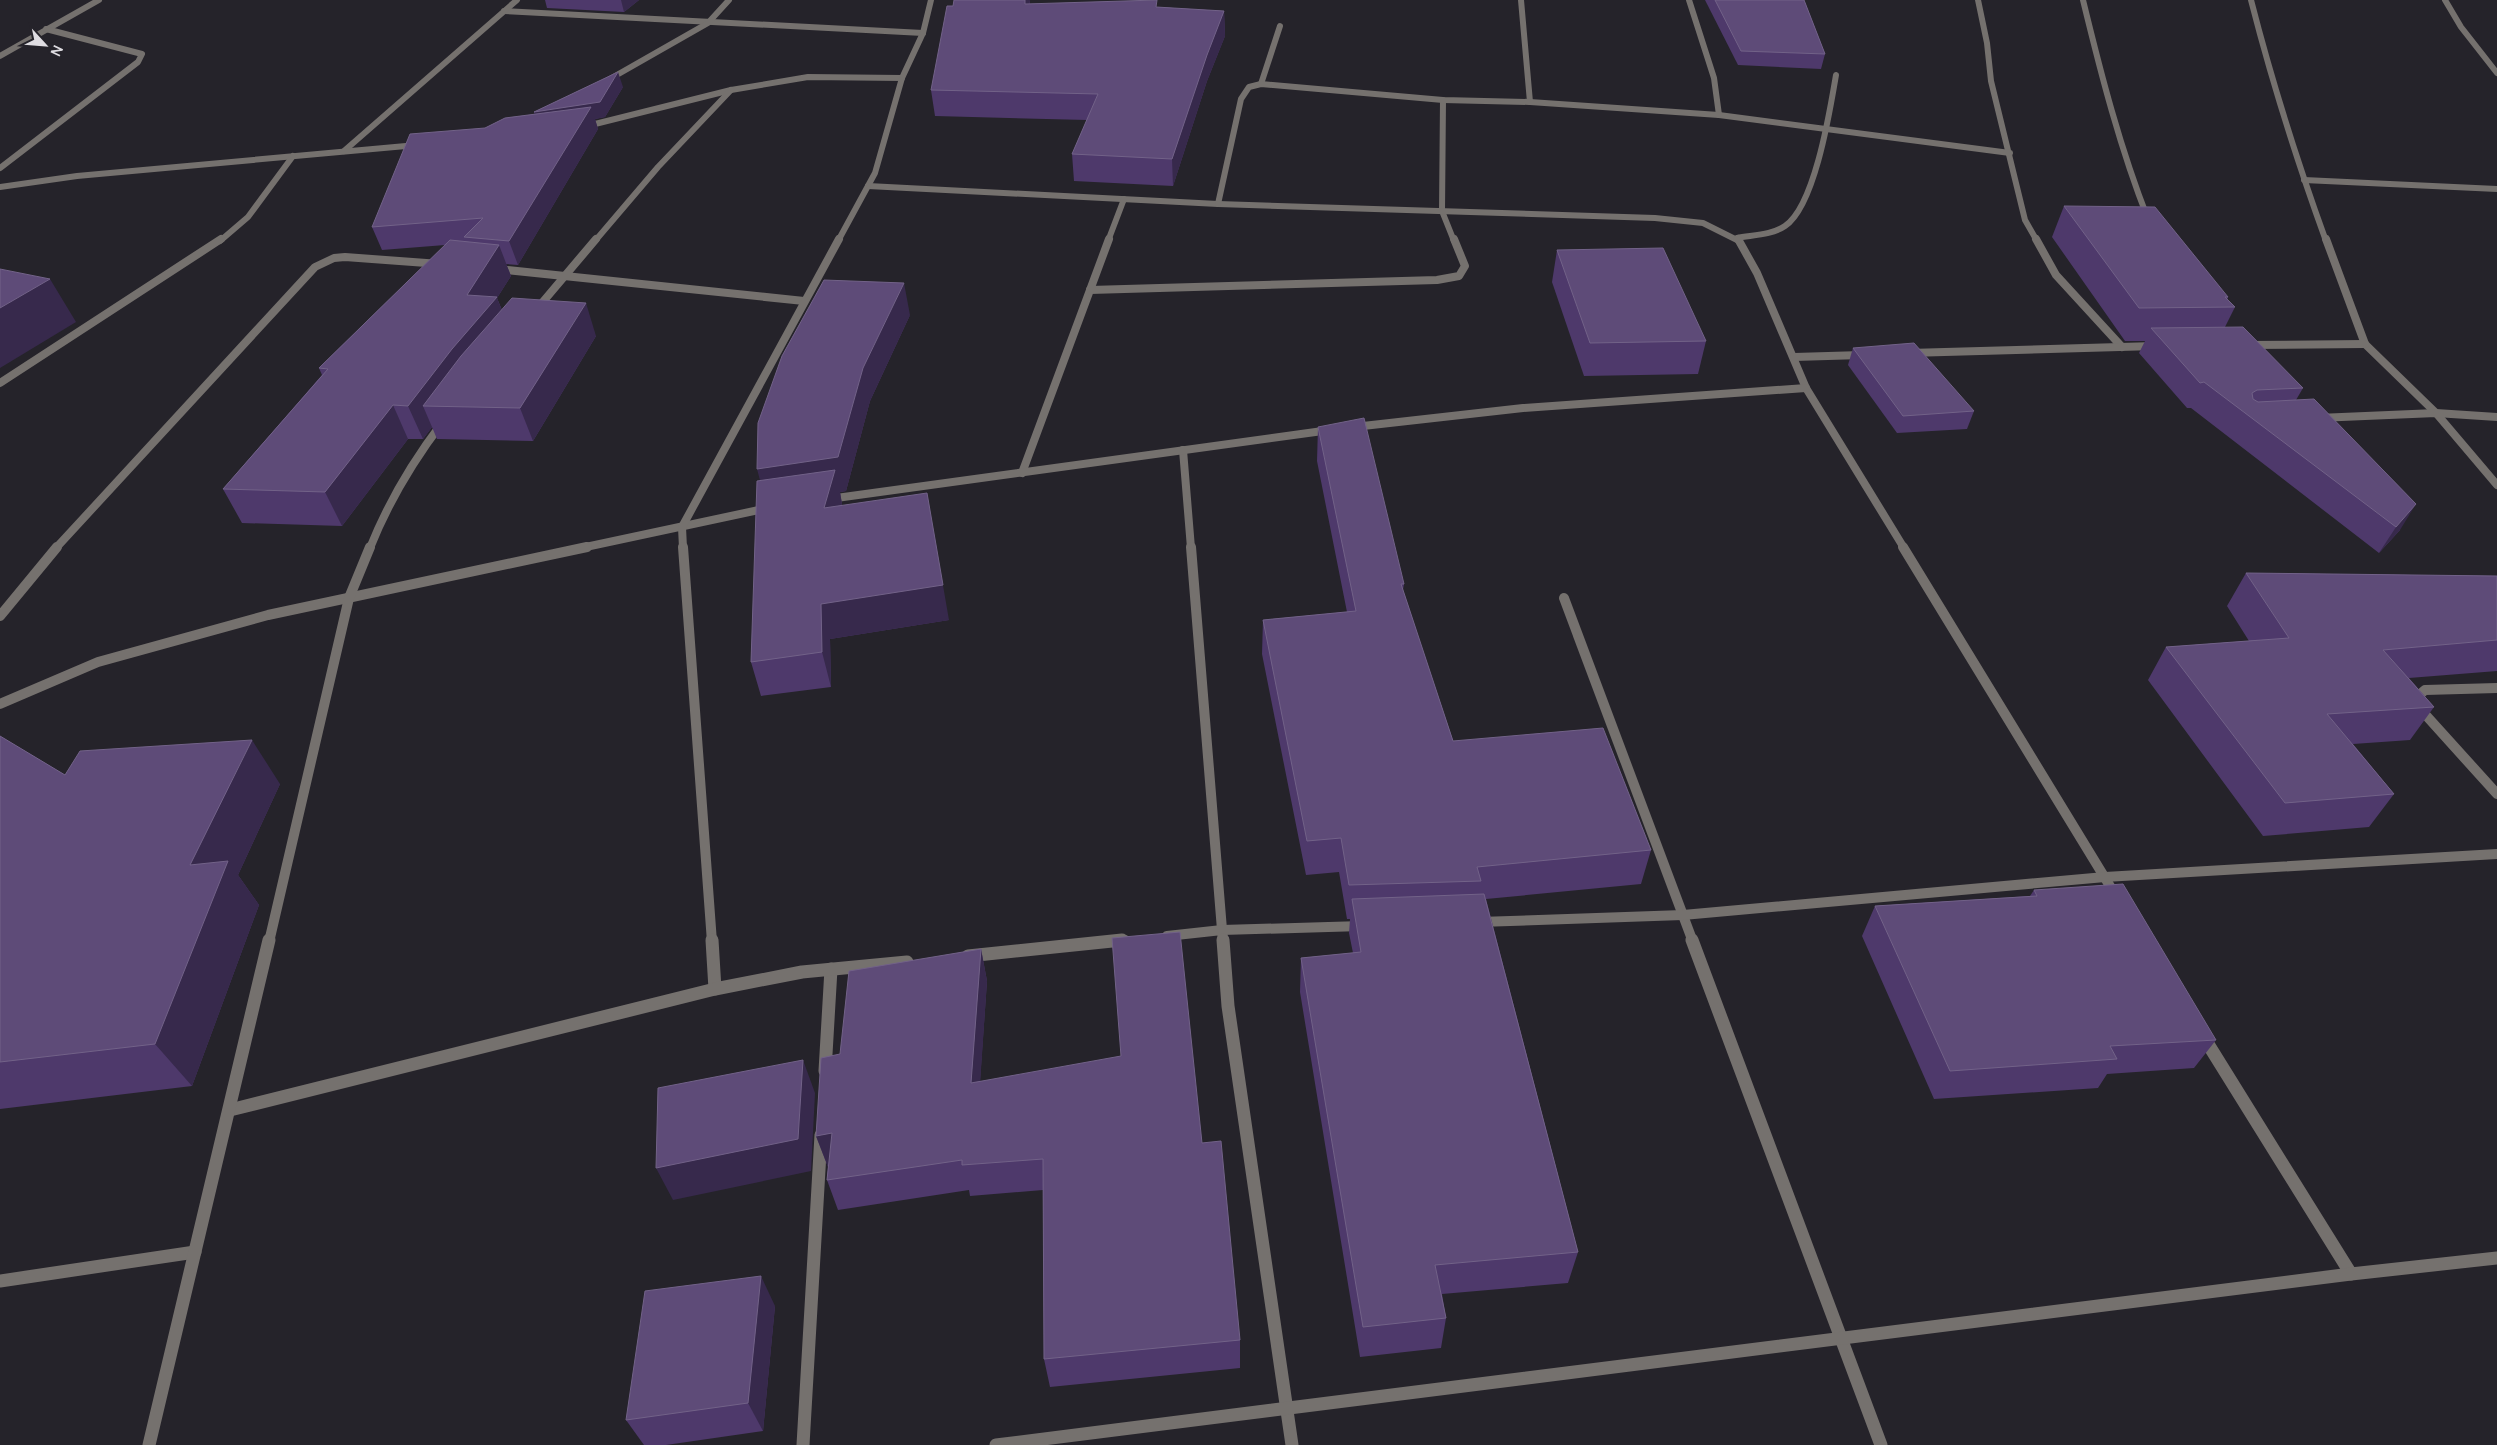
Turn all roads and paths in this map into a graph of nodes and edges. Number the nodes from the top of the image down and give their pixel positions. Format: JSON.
{"nodes":[{"id":1,"x":99,"y":0,"type":"edge"},
{"id":2,"x":517,"y":0,"type":"edge"},
{"id":3,"x":729,"y":0,"type":"edge"},
{"id":4,"x":931,"y":0,"type":"edge"},
{"id":5,"x":1520,"y":0,"type":"edge"},
{"id":6,"x":1689,"y":0,"type":"edge"},
{"id":7,"x":1978,"y":0,"type":"edge"},
{"id":8,"x":2083,"y":0,"type":"edge"},
{"id":9,"x":2251,"y":0,"type":"edge"},
{"id":10,"x":2445,"y":0,"type":"edge"},
{"id":11,"x":504,"y":11,"type":"junction"},
{"id":12,"x":708,"y":23,"type":"junction"},
{"id":13,"x":1280,"y":26,"type":"dead end"},
{"id":14,"x":46,"y":29,"type":"junction"},
{"id":15,"x":923,"y":34,"type":"junction"},
{"id":16,"x":0,"y":56,"type":"edge"},
{"id":17,"x":2497,"y":73,"type":"edge"},
{"id":18,"x":1836,"y":75,"type":"dead end"},
{"id":19,"x":902,"y":78,"type":"junction"},
{"id":20,"x":1261,"y":84,"type":"junction"},
{"id":21,"x":599,"y":85,"type":"edge"},
{"id":22,"x":731,"y":90,"type":"junction"},
{"id":23,"x":1443,"y":100,"type":"junction"},
{"id":24,"x":1530,"y":102,"type":"junction"},
{"id":25,"x":1719,"y":115,"type":"junction"},
{"id":26,"x":573,"y":128,"type":"edge"},
{"id":27,"x":1827,"y":130,"type":"junction"},
{"id":28,"x":429,"y":144,"type":"edge"},
{"id":29,"x":344,"y":151,"type":"junction"},
{"id":30,"x":2010,"y":154,"type":"junction"},
{"id":31,"x":293,"y":156,"type":"junction"},
{"id":32,"x":0,"y":168,"type":"edge"},
{"id":33,"x":2304,"y":180,"type":"junction"},
{"id":34,"x":868,"y":186,"type":"junction"},
{"id":35,"x":0,"y":187,"type":"edge"},
{"id":36,"x":2497,"y":189,"type":"edge"},
{"id":37,"x":1124,"y":199,"type":"junction"},
{"id":38,"x":1218,"y":204,"type":"junction"},
{"id":39,"x":1442,"y":211,"type":"junction"},
{"id":40,"x":2151,"y":228,"type":"edge"},
{"id":41,"x":1737,"y":238,"type":"junction"},
{"id":42,"x":450,"y":265,"type":"edge"},
{"id":43,"x":489,"y":268,"type":"edge"},
{"id":44,"x":565,"y":276,"type":"junction"},
{"id":45,"x":1090,"y":290,"type":"junction"},
{"id":46,"x":804,"y":301,"type":"junction"},
{"id":47,"x":528,"y":318,"type":"edge"},
{"id":48,"x":2235,"y":342,"type":"edge"},
{"id":49,"x":2365,"y":344,"type":"junction"},
{"id":50,"x":2122,"y":346,"type":"junction"},
{"id":51,"x":2168,"y":346,"type":"edge"},
{"id":52,"x":1903,"y":354,"type":"edge"},
{"id":53,"x":1873,"y":355,"type":"edge"},
{"id":54,"x":1794,"y":357,"type":"junction"},
{"id":55,"x":0,"y":383,"type":"edge"},
{"id":56,"x":1806,"y":388,"type":"junction"},
{"id":57,"x":449,"y":413,"type":"edge"},
{"id":58,"x":2436,"y":413,"type":"junction"},
{"id":59,"x":2497,"y":417,"type":"edge"},
{"id":60,"x":2311,"y":418,"type":"edge"},
{"id":61,"x":1346,"y":428,"type":"edge"},
{"id":62,"x":1336,"y":429,"type":"edge"},
{"id":63,"x":1183,"y":450,"type":"junction"},
{"id":64,"x":1022,"y":473,"type":"junction"},
{"id":65,"x":2497,"y":485,"type":"edge"},
{"id":66,"x":824,"y":500,"type":"edge"},
{"id":67,"x":775,"y":507,"type":"edge"},
{"id":68,"x":682,"y":527,"type":"junction"},
{"id":69,"x":349,"y":598,"type":"junction"},
{"id":70,"x":1564,"y":598,"type":"dead end"},
{"id":71,"x":0,"y":616,"type":"edge"},
{"id":72,"x":2497,"y":688,"type":"edge"},
{"id":73,"x":0,"y":704,"type":"edge"},
{"id":74,"x":2497,"y":794,"type":"edge"},
{"id":75,"x":2497,"y":854,"type":"edge"},
{"id":76,"x":2105,"y":877,"type":"junction"},
{"id":77,"x":2120,"y":902,"type":"edge"},
{"id":78,"x":1682,"y":915,"type":"junction"},
{"id":79,"x":1467,"y":922,"type":"edge"},
{"id":80,"x":1378,"y":925,"type":"edge"},
{"id":81,"x":1222,"y":930,"type":"junction"},
{"id":82,"x":1153,"y":937,"type":"edge"},
{"id":83,"x":1134,"y":939,"type":"edge"},
{"id":84,"x":958,"y":957,"type":"edge"},
{"id":85,"x":919,"y":961,"type":"edge"},
{"id":86,"x":831,"y":970,"type":"junction"},
{"id":87,"x":714,"y":989,"type":"junction"},
{"id":88,"x":2199,"y":1029,"type":"edge"},
{"id":89,"x":824,"y":1088,"type":"edge"},
{"id":90,"x":230,"y":1110,"type":"junction"},
{"id":91,"x":822,"y":1118,"type":"edge"},
{"id":92,"x":195,"y":1252,"type":"junction"},
{"id":93,"x":2497,"y":1258,"type":"edge"},
{"id":94,"x":2351,"y":1274,"type":"junction"},
{"id":95,"x":0,"y":1281,"type":"edge"},
{"id":96,"x":1842,"y":1339,"type":"junction"},
{"id":97,"x":1286,"y":1407,"type":"junction"},
{"id":98,"x":149,"y":1445,"type":"edge"},
{"id":99,"x":803,"y":1445,"type":"edge"},
{"id":100,"x":996,"y":1445,"type":"edge"},
{"id":101,"x":1292,"y":1445,"type":"edge"},
{"id":102,"x":1881,"y":1445,"type":"edge"}],
"edges":[{"from":1,"to":14,"type":"street"},
{"from":2,"to":11,"type":"street"},
{"from":3,"to":12,"type":"street"},
{"from":4,"to":15,"type":"street"},
{"from":5,"to":24,"type":"street"},
{"from":6,"to":25,"type":"street"},
{"from":7,"to":30,"type":"street"},
{"from":8,"to":40,"type":"street"},
{"from":9,"to":33,"type":"street"},
{"from":10,"to":17,"type":"street"},
{"from":11,"to":12,"type":"street"},
{"from":11,"to":29,"type":"street"},
{"from":12,"to":15,"type":"street"},
{"from":12,"to":21,"type":"street"},
{"from":13,"to":20,"type":"street"},
{"from":14,"to":16,"type":"street"},
{"from":14,"to":32,"type":"street"},
{"from":15,"to":19,"type":"street"},
{"from":18,"to":27,"type":"street"},
{"from":19,"to":22,"type":"street"},
{"from":19,"to":34,"type":"street"},
{"from":20,"to":23,"type":"street"},
{"from":20,"to":38,"type":"street"},
{"from":22,"to":26,"type":"street"},
{"from":22,"to":44,"type":"street"},
{"from":23,"to":24,"type":"street"},
{"from":23,"to":39,"type":"street"},
{"from":24,"to":25,"type":"street"},
{"from":25,"to":27,"type":"street"},
{"from":27,"to":30,"type":"street"},
{"from":27,"to":41,"type":"street"},
{"from":28,"to":29,"type":"street"},
{"from":29,"to":31,"type":"street"},
{"from":30,"to":50,"type":"street"},
{"from":31,"to":35,"type":"street"},
{"from":31,"to":55,"type":"street"},
{"from":33,"to":36,"type":"street"},
{"from":33,"to":49,"type":"street"},
{"from":34,"to":37,"type":"street"},
{"from":34,"to":46,"type":"street"},
{"from":37,"to":38,"type":"street"},
{"from":37,"to":45,"type":"street"},
{"from":38,"to":39,"type":"street"},
{"from":39,"to":41,"type":"street"},
{"from":39,"to":45,"type":"street"},
{"from":41,"to":54,"type":"street"},
{"from":42,"to":71,"type":"street"},
{"from":43,"to":44,"type":"street"},
{"from":44,"to":46,"type":"street"},
{"from":44,"to":47,"type":"street"},
{"from":45,"to":64,"type":"street"},
{"from":46,"to":68,"type":"street"},
{"from":48,"to":49,"type":"street"},
{"from":49,"to":58,"type":"street"},
{"from":50,"to":51,"type":"street"},
{"from":50,"to":52,"type":"street"},
{"from":53,"to":54,"type":"street"},
{"from":54,"to":56,"type":"street"},
{"from":56,"to":61,"type":"street"},
{"from":56,"to":76,"type":"street"},
{"from":57,"to":69,"type":"street"},
{"from":58,"to":59,"type":"street"},
{"from":58,"to":60,"type":"street"},
{"from":58,"to":65,"type":"street"},
{"from":62,"to":63,"type":"street"},
{"from":63,"to":64,"type":"street"},
{"from":63,"to":81,"type":"street"},
{"from":64,"to":66,"type":"street"},
{"from":67,"to":68,"type":"street"},
{"from":68,"to":69,"type":"street"},
{"from":68,"to":87,"type":"street"},
{"from":69,"to":73,"type":"street"},
{"from":69,"to":90,"type":"street"},
{"from":70,"to":78,"type":"street"},
{"from":72,"to":74,"type":"street"},
{"from":75,"to":76,"type":"street"},
{"from":76,"to":77,"type":"street"},
{"from":76,"to":78,"type":"street"},
{"from":78,"to":79,"type":"street"},
{"from":78,"to":96,"type":"street"},
{"from":80,"to":81,"type":"street"},
{"from":81,"to":82,"type":"street"},
{"from":81,"to":97,"type":"street"},
{"from":83,"to":84,"type":"street"},
{"from":85,"to":86,"type":"street"},
{"from":86,"to":87,"type":"street"},
{"from":86,"to":89,"type":"street"},
{"from":87,"to":90,"type":"street"},
{"from":88,"to":94,"type":"street"},
{"from":90,"to":92,"type":"street"},
{"from":91,"to":99,"type":"street"},
{"from":92,"to":95,"type":"street"},
{"from":92,"to":98,"type":"street"},
{"from":93,"to":94,"type":"street"},
{"from":94,"to":96,"type":"street"},
{"from":96,"to":97,"type":"street"},
{"from":96,"to":102,"type":"street"},
{"from":97,"to":100,"type":"street"},
{"from":97,"to":101,"type":"street"}]}
